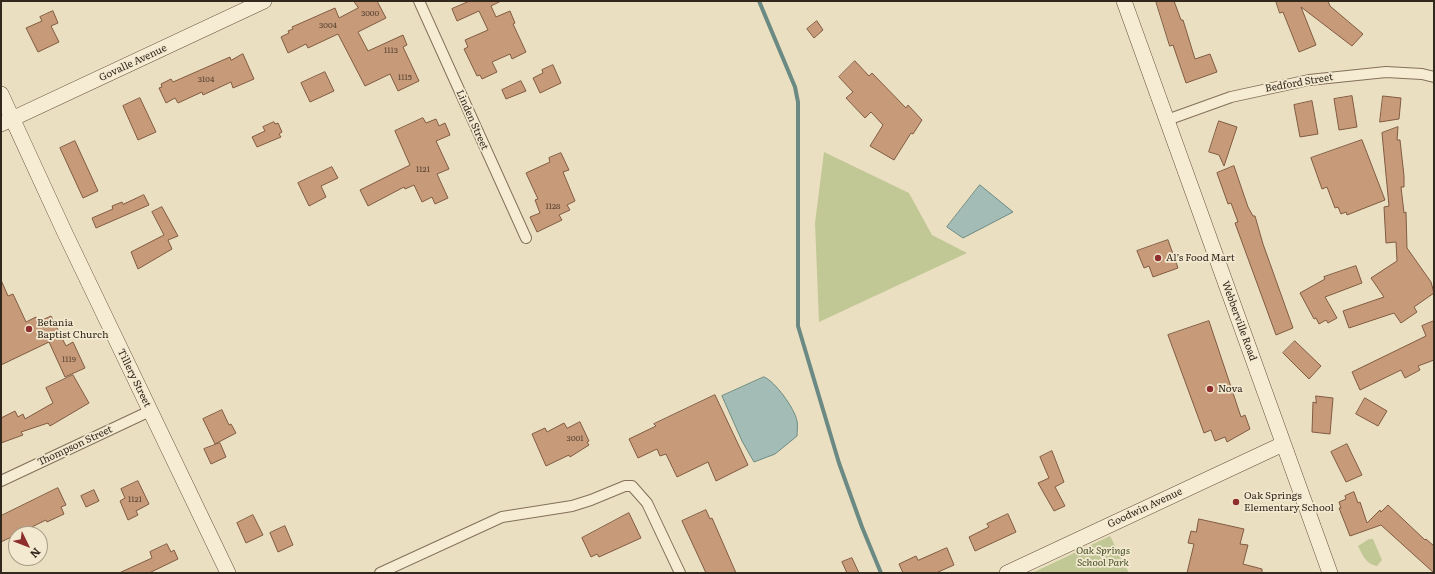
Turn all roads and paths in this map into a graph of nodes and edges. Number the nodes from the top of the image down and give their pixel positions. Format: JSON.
{"nodes":[{"id":1,"x":264,"y":1,"type":"edge"},
{"id":2,"x":419,"y":1,"type":"edge"},
{"id":3,"x":1124,"y":1,"type":"edge"},
{"id":4,"x":1434,"y":78,"type":"edge"},
{"id":5,"x":1,"y":94,"type":"edge"},
{"id":6,"x":1167,"y":120,"type":"junction"},
{"id":7,"x":7,"y":121,"type":"edge"},
{"id":8,"x":526,"y":238,"type":"dead end"},
{"id":9,"x":150,"y":411,"type":"junction"},
{"id":10,"x":1284,"y":444,"type":"junction"},
{"id":11,"x":1,"y":481,"type":"edge"},
{"id":12,"x":228,"y":573,"type":"edge"},
{"id":13,"x":380,"y":573,"type":"edge"},
{"id":14,"x":680,"y":573,"type":"edge"},
{"id":15,"x":1007,"y":573,"type":"edge"},
{"id":16,"x":1330,"y":573,"type":"edge"}],
"edges":[{"from":1,"to":7,"type":"street","name":"Govalle Avenue"},
{"from":2,"to":8,"type":"street","name":"Linden Street"},
{"from":3,"to":6,"type":"street","name":"Webberville Road"},
{"from":4,"to":6,"type":"street","name":"Bedford Street"},
{"from":5,"to":7,"type":"street","name":"Tillery Street"},
{"from":6,"to":10,"type":"street","name":"Webberville Road"},
{"from":7,"to":9,"type":"street","name":"Tillery Street"},
{"from":9,"to":11,"type":"street","name":"Thompson Street"},
{"from":9,"to":12,"type":"street","name":"Tillery Street"},
{"from":10,"to":15,"type":"street","name":"Goodwin Avenue"},
{"from":10,"to":16,"type":"street","name":"Webberville Road"},
{"from":13,"to":14,"type":"street"}]}
